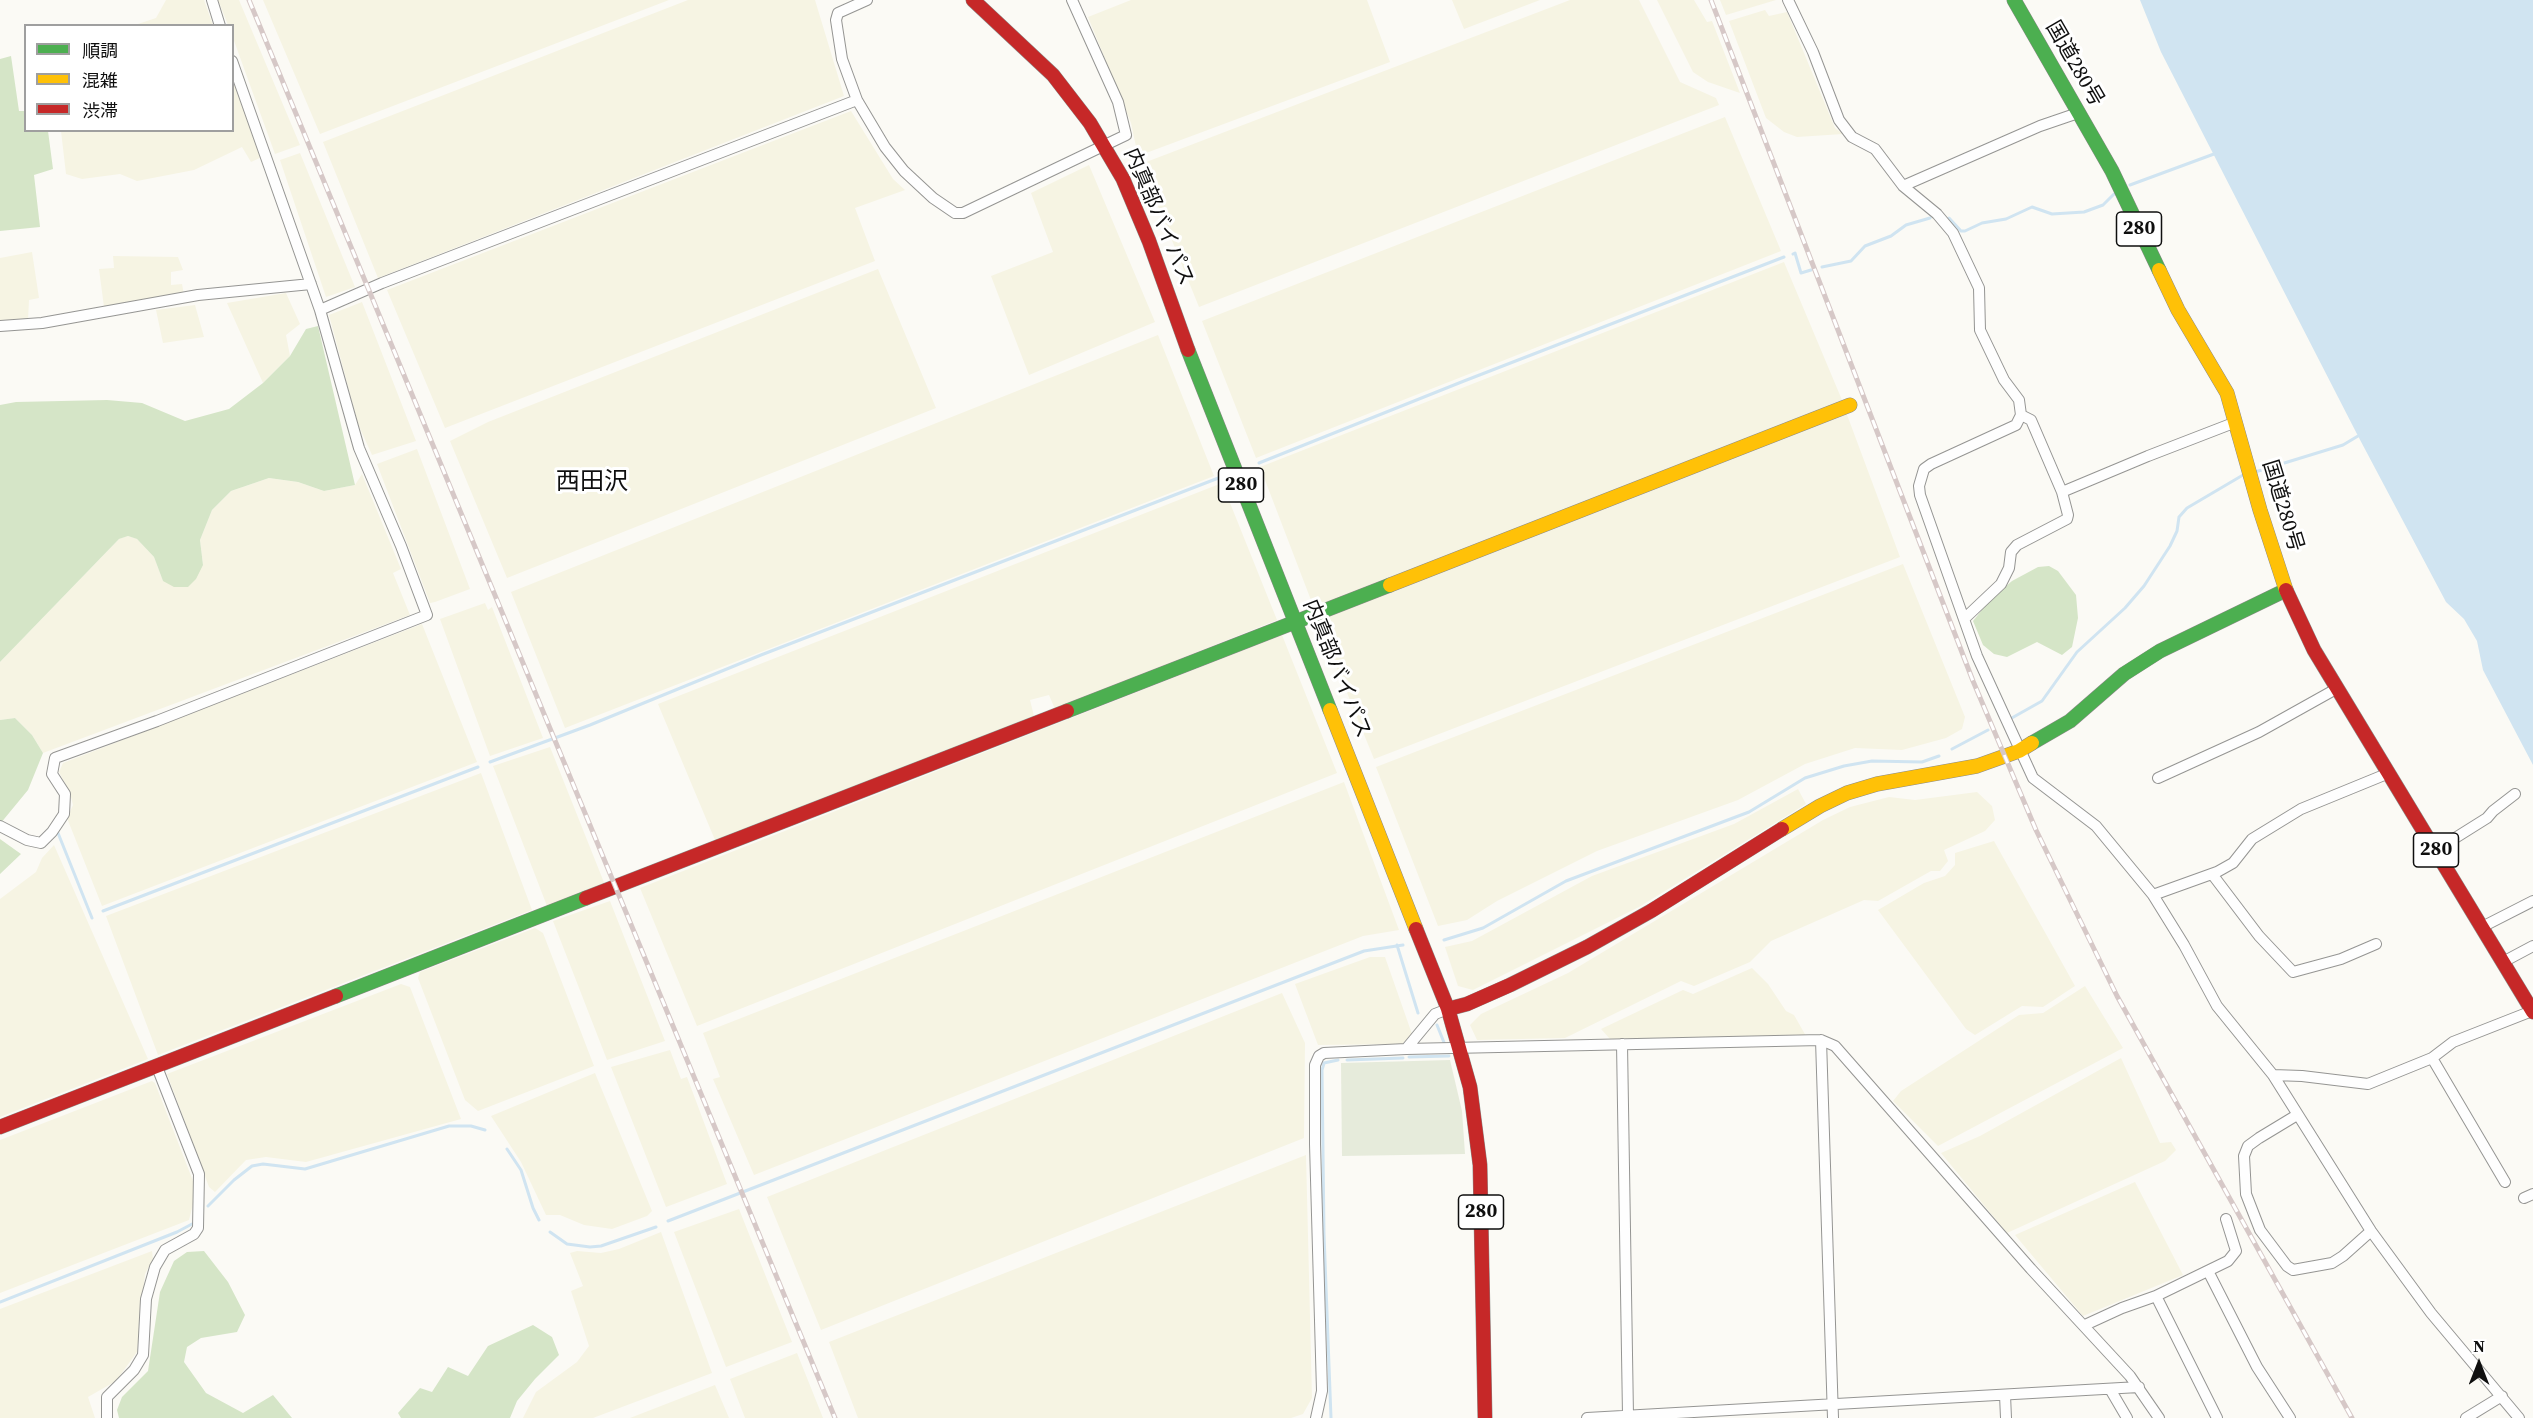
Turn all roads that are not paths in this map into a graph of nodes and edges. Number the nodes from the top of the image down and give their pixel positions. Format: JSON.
{"nodes":[{"id":1,"x":212,"y":0,"type":"edge"},
{"id":2,"x":867,"y":0,"type":"edge"},
{"id":3,"x":973,"y":0,"type":"edge"},
{"id":4,"x":1072,"y":0,"type":"edge"},
{"id":5,"x":1788,"y":0,"type":"edge"},
{"id":6,"x":2014,"y":0,"type":"edge"},
{"id":7,"x":219,"y":24,"type":"edge"},
{"id":8,"x":234,"y":67,"type":"edge"},
{"id":9,"x":856,"y":100,"type":"junction"},
{"id":10,"x":2078,"y":113,"type":"junction"},
{"id":11,"x":1105,"y":146,"type":"junction"},
{"id":12,"x":1903,"y":186,"type":"junction"},
{"id":13,"x":311,"y":284,"type":"junction"},
{"id":14,"x":320,"y":310,"type":"junction"},
{"id":15,"x":0,"y":326,"type":"edge"},
{"id":16,"x":1850,"y":405,"type":"dead end"},
{"id":17,"x":2021,"y":415,"type":"junction"},
{"id":18,"x":2236,"y":422,"type":"junction"},
{"id":19,"x":2062,"y":492,"type":"junction"},
{"id":20,"x":2286,"y":591,"type":"junction"},
{"id":21,"x":1964,"y":619,"type":"junction"},
{"id":22,"x":1295,"y":622,"type":"junction"},
{"id":23,"x":2336,"y":689,"type":"junction"},
{"id":24,"x":2019,"y":751,"type":"junction"},
{"id":25,"x":2390,"y":773,"type":"junction"},
{"id":26,"x":2158,"y":778,"type":"dead end"},
{"id":27,"x":2515,"y":794,"type":"dead end"},
{"id":28,"x":0,"y":826,"type":"edge"},
{"id":29,"x":2436,"y":850,"type":"junction"},
{"id":30,"x":2212,"y":874,"type":"junction"},
{"id":31,"x":2153,"y":894,"type":"junction"},
{"id":32,"x":2533,"y":901,"type":"edge"},
{"id":33,"x":2482,"y":927,"type":"junction"},
{"id":34,"x":2376,"y":944,"type":"dead end"},
{"id":35,"x":2533,"y":946,"type":"edge"},
{"id":36,"x":2503,"y":962,"type":"junction"},
{"id":37,"x":1448,"y":1009,"type":"junction"},
{"id":38,"x":2533,"y":1012,"type":"edge"},
{"id":39,"x":1821,"y":1040,"type":"junction"},
{"id":40,"x":1622,"y":1044,"type":"junction"},
{"id":41,"x":1460,"y":1048,"type":"junction"},
{"id":42,"x":1406,"y":1049,"type":"junction"},
{"id":43,"x":2432,"y":1058,"type":"junction"},
{"id":44,"x":157,"y":1067,"type":"junction"},
{"id":45,"x":2273,"y":1075,"type":"junction"},
{"id":46,"x":2297,"y":1115,"type":"junction"},
{"id":47,"x":0,"y":1127,"type":"edge"},
{"id":48,"x":2505,"y":1182,"type":"dead end"},
{"id":49,"x":2226,"y":1219,"type":"dead end"},
{"id":50,"x":2371,"y":1231,"type":"junction"},
{"id":51,"x":2208,"y":1271,"type":"junction"},
{"id":52,"x":2156,"y":1296,"type":"junction"},
{"id":53,"x":2085,"y":1325,"type":"junction"},
{"id":54,"x":2139,"y":1387,"type":"junction"},
{"id":55,"x":2110,"y":1389,"type":"junction"},
{"id":56,"x":2005,"y":1395,"type":"junction"},
{"id":57,"x":2502,"y":1396,"type":"junction"},
{"id":58,"x":1833,"y":1405,"type":"junction"},
{"id":59,"x":1628,"y":1415,"type":"junction"},
{"id":60,"x":1662,"y":1416,"type":"edge"},
{"id":61,"x":107,"y":1418,"type":"edge"},
{"id":62,"x":1316,"y":1418,"type":"edge"},
{"id":63,"x":1485,"y":1418,"type":"edge"},
{"id":64,"x":1587,"y":1418,"type":"edge"},
{"id":65,"x":1833,"y":1418,"type":"edge"},
{"id":66,"x":2006,"y":1418,"type":"edge"},
{"id":67,"x":2127,"y":1418,"type":"edge"},
{"id":68,"x":2159,"y":1418,"type":"edge"},
{"id":69,"x":2217,"y":1418,"type":"edge"},
{"id":70,"x":2290,"y":1418,"type":"edge"},
{"id":71,"x":2466,"y":1418,"type":"edge"},
{"id":72,"x":2519,"y":1418,"type":"edge"}],
"edges":[{"from":1,"to":7,"type":"street"},
{"from":2,"to":9,"type":"street"},
{"from":3,"to":11,"type":"main road","name":"内真部バイパス","number":"280"},
{"from":4,"to":11,"type":"street"},
{"from":5,"to":12,"type":"street"},
{"from":6,"to":10,"type":"main road","name":"国道280号","number":"280"},
{"from":8,"to":13,"type":"street"},
{"from":9,"to":11,"type":"street"},
{"from":9,"to":14,"type":"street"},
{"from":10,"to":12,"type":"street"},
{"from":10,"to":18,"type":"main road","name":"国道280号","number":"280"},
{"from":11,"to":22,"type":"main road","name":"内真部バイパス","number":"280"},
{"from":12,"to":17,"type":"street"},
{"from":13,"to":14,"type":"street"},
{"from":13,"to":15,"type":"street"},
{"from":14,"to":28,"type":"street"},
{"from":16,"to":22,"type":"main road"},
{"from":17,"to":19,"type":"street"},
{"from":17,"to":21,"type":"street"},
{"from":18,"to":19,"type":"street"},
{"from":18,"to":20,"type":"main road","name":"国道280号","number":"280"},
{"from":19,"to":21,"type":"street"},
{"from":20,"to":23,"type":"main road","name":"国道280号","number":"280"},
{"from":20,"to":24,"type":"main road"},
{"from":21,"to":24,"type":"street"},
{"from":22,"to":37,"type":"main road","name":"内真部バイパス","number":"280"},
{"from":22,"to":44,"type":"main road"},
{"from":23,"to":25,"type":"main road","name":"国道280号","number":"280"},
{"from":23,"to":26,"type":"street"},
{"from":24,"to":31,"type":"street"},
{"from":24,"to":37,"type":"main road"},
{"from":25,"to":29,"type":"main road","name":"国道280号","number":"280"},
{"from":25,"to":30,"type":"street"},
{"from":27,"to":29,"type":"street"},
{"from":29,"to":33,"type":"main road","name":"国道280号","number":"280"},
{"from":30,"to":31,"type":"street"},
{"from":30,"to":34,"type":"street"},
{"from":31,"to":45,"type":"street"},
{"from":32,"to":33,"type":"street"},
{"from":33,"to":36,"type":"main road","name":"国道280号","number":"280"},
{"from":35,"to":36,"type":"street"},
{"from":36,"to":38,"type":"main road","name":"国道280号","number":"280"},
{"from":37,"to":41,"type":"main road","name":"内真部バイパス","number":"280"},
{"from":37,"to":42,"type":"street"},
{"from":38,"to":43,"type":"street"},
{"from":39,"to":40,"type":"street"},
{"from":39,"to":53,"type":"street"},
{"from":39,"to":58,"type":"street"},
{"from":40,"to":41,"type":"street"},
{"from":40,"to":59,"type":"street"},
{"from":41,"to":42,"type":"street"},
{"from":41,"to":63,"type":"main road","name":"内真部バイパス","number":"280"},
{"from":42,"to":62,"type":"street"},
{"from":43,"to":45,"type":"street"},
{"from":43,"to":48,"type":"street"},
{"from":44,"to":47,"type":"main road"},
{"from":44,"to":61,"type":"street"},
{"from":45,"to":46,"type":"street"},
{"from":46,"to":50,"type":"street"},
{"from":46,"to":50,"type":"street"},
{"from":49,"to":51,"type":"street"},
{"from":50,"to":57,"type":"street"},
{"from":51,"to":52,"type":"street"},
{"from":51,"to":70,"type":"street"},
{"from":52,"to":53,"type":"street"},
{"from":52,"to":69,"type":"street"},
{"from":53,"to":54,"type":"street"},
{"from":54,"to":55,"type":"street"},
{"from":54,"to":68,"type":"street"},
{"from":55,"to":56,"type":"street"},
{"from":55,"to":67,"type":"street"},
{"from":56,"to":58,"type":"street"},
{"from":56,"to":66,"type":"street"},
{"from":57,"to":71,"type":"street"},
{"from":57,"to":72,"type":"street"},
{"from":58,"to":60,"type":"street"},
{"from":58,"to":65,"type":"street"},
{"from":59,"to":60,"type":"street"},
{"from":59,"to":64,"type":"street"}]}
